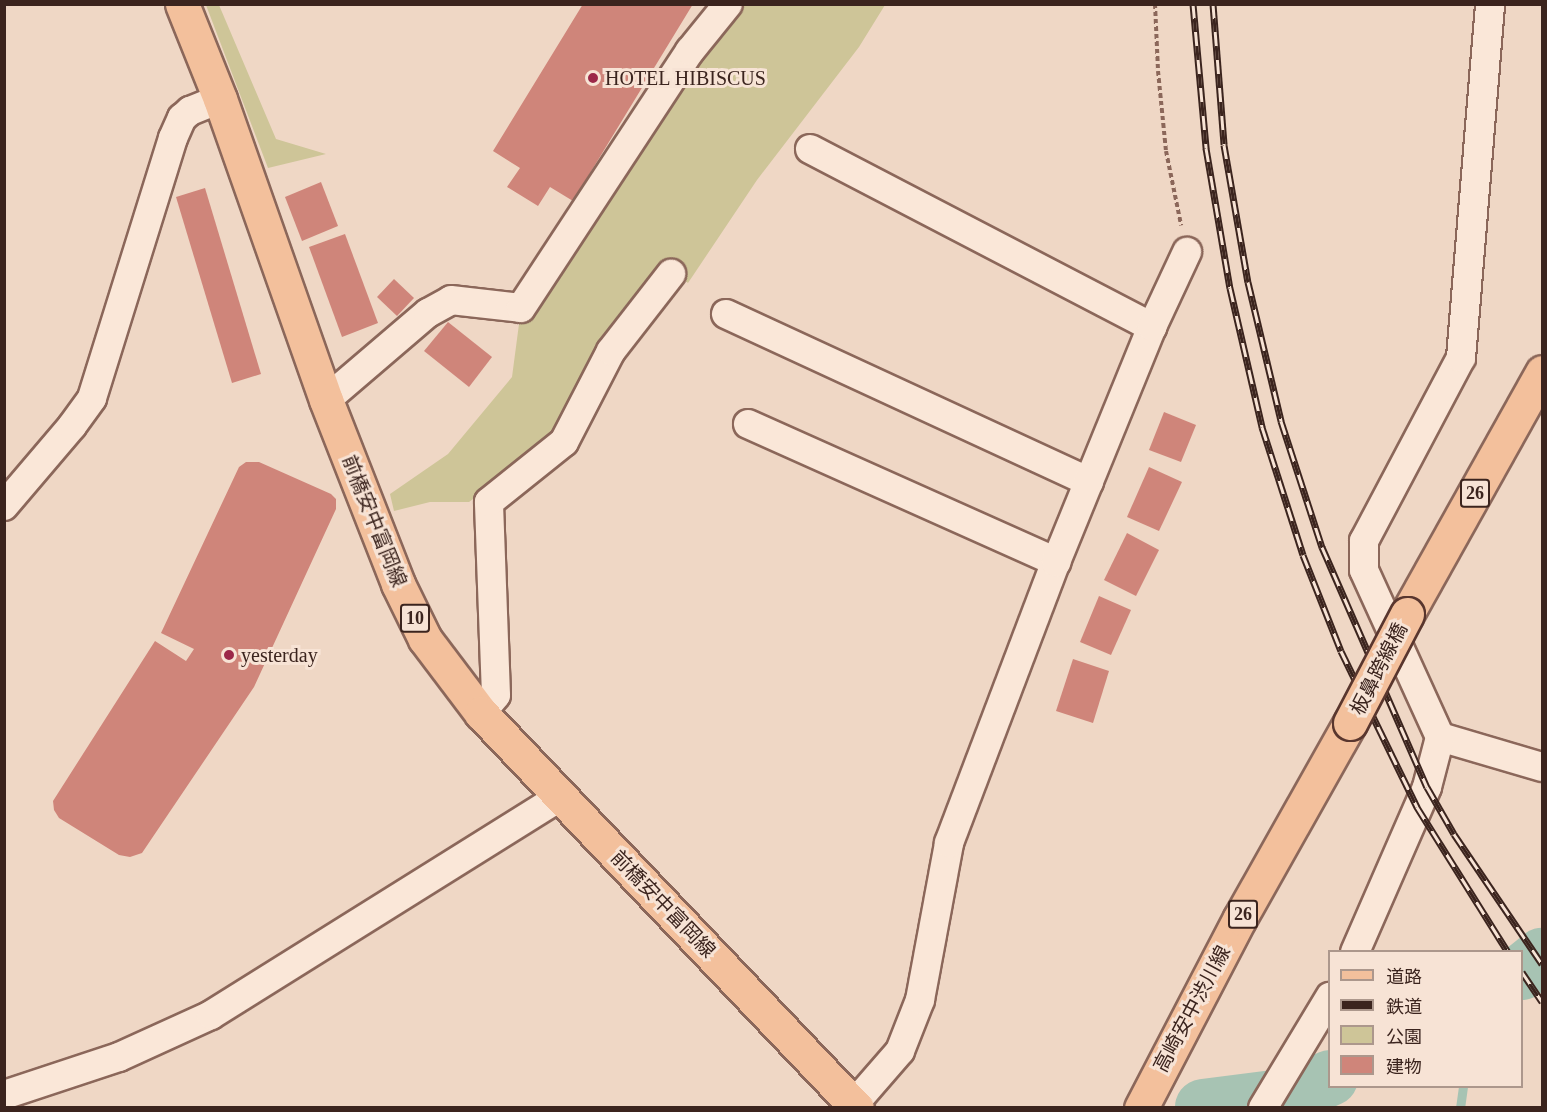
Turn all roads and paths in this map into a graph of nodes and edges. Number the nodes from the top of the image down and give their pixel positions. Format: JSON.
{"nodes":[{"id":1,"x":182,"y":4,"type":"edge"},
{"id":2,"x":728,"y":4,"type":"edge"},
{"id":3,"x":1155,"y":4,"type":"edge"},
{"id":4,"x":1490,"y":4,"type":"edge"},
{"id":5,"x":220,"y":99,"type":"junction"},
{"id":6,"x":810,"y":149,"type":"dead end"},
{"id":7,"x":1186,"y":252,"type":"joint"},
{"id":8,"x":671,"y":274,"type":"dead end"},
{"id":9,"x":726,"y":314,"type":"dead end"},
{"id":10,"x":1152,"y":327,"type":"junction"},
{"id":11,"x":1542,"y":372,"type":"edge"},
{"id":12,"x":326,"y":400,"type":"junction"},
{"id":13,"x":748,"y":424,"type":"dead end"},
{"id":14,"x":1089,"y":482,"type":"junction"},
{"id":15,"x":4,"y":506,"type":"edge"},
{"id":16,"x":1056,"y":561,"type":"junction"},
{"id":17,"x":481,"y":713,"type":"junction"},
{"id":18,"x":1350,"y":723,"type":"joint"},
{"id":19,"x":1440,"y":737,"type":"junction"},
{"id":20,"x":1542,"y":767,"type":"edge"},
{"id":21,"x":561,"y":796,"type":"junction"},
{"id":22,"x":1355,"y":950,"type":"edge"},
{"id":23,"x":1328,"y":999,"type":"edge"},
{"id":24,"x":4,"y":1095,"type":"edge"},
{"id":25,"x":1269,"y":1097,"type":"edge"},
{"id":26,"x":855,"y":1106,"type":"edge"},
{"id":27,"x":1141,"y":1107,"type":"edge"}],
"edges":[{"from":1,"to":5,"type":"main road","name":"前橋安中富岡線","number":"10"},
{"from":2,"to":12,"type":"street"},
{"from":3,"to":7,"type":"path"},
{"from":4,"to":19,"type":"street"},
{"from":5,"to":12,"type":"main road","name":"前橋安中富岡線","number":"10"},
{"from":5,"to":15,"type":"street"},
{"from":6,"to":10,"type":"street"},
{"from":7,"to":10,"type":"street"},
{"from":8,"to":17,"type":"street"},
{"from":9,"to":14,"type":"street"},
{"from":10,"to":14,"type":"street"},
{"from":11,"to":18,"type":"main road","name":"板鼻跨線橋","number":"26","bridge":true},
{"from":12,"to":17,"type":"main road","name":"前橋安中富岡線","number":"10"},
{"from":13,"to":16,"type":"street"},
{"from":14,"to":16,"type":"street"},
{"from":16,"to":26,"type":"street"},
{"from":17,"to":21,"type":"main road","name":"前橋安中富岡線","number":"10"},
{"from":18,"to":27,"type":"main road","name":"高崎安中渋川線","number":"26"},
{"from":19,"to":20,"type":"street"},
{"from":19,"to":22,"type":"street"},
{"from":21,"to":24,"type":"street"},
{"from":21,"to":26,"type":"main road","name":"前橋安中富岡線","number":"10"},
{"from":23,"to":25,"type":"street"}]}
